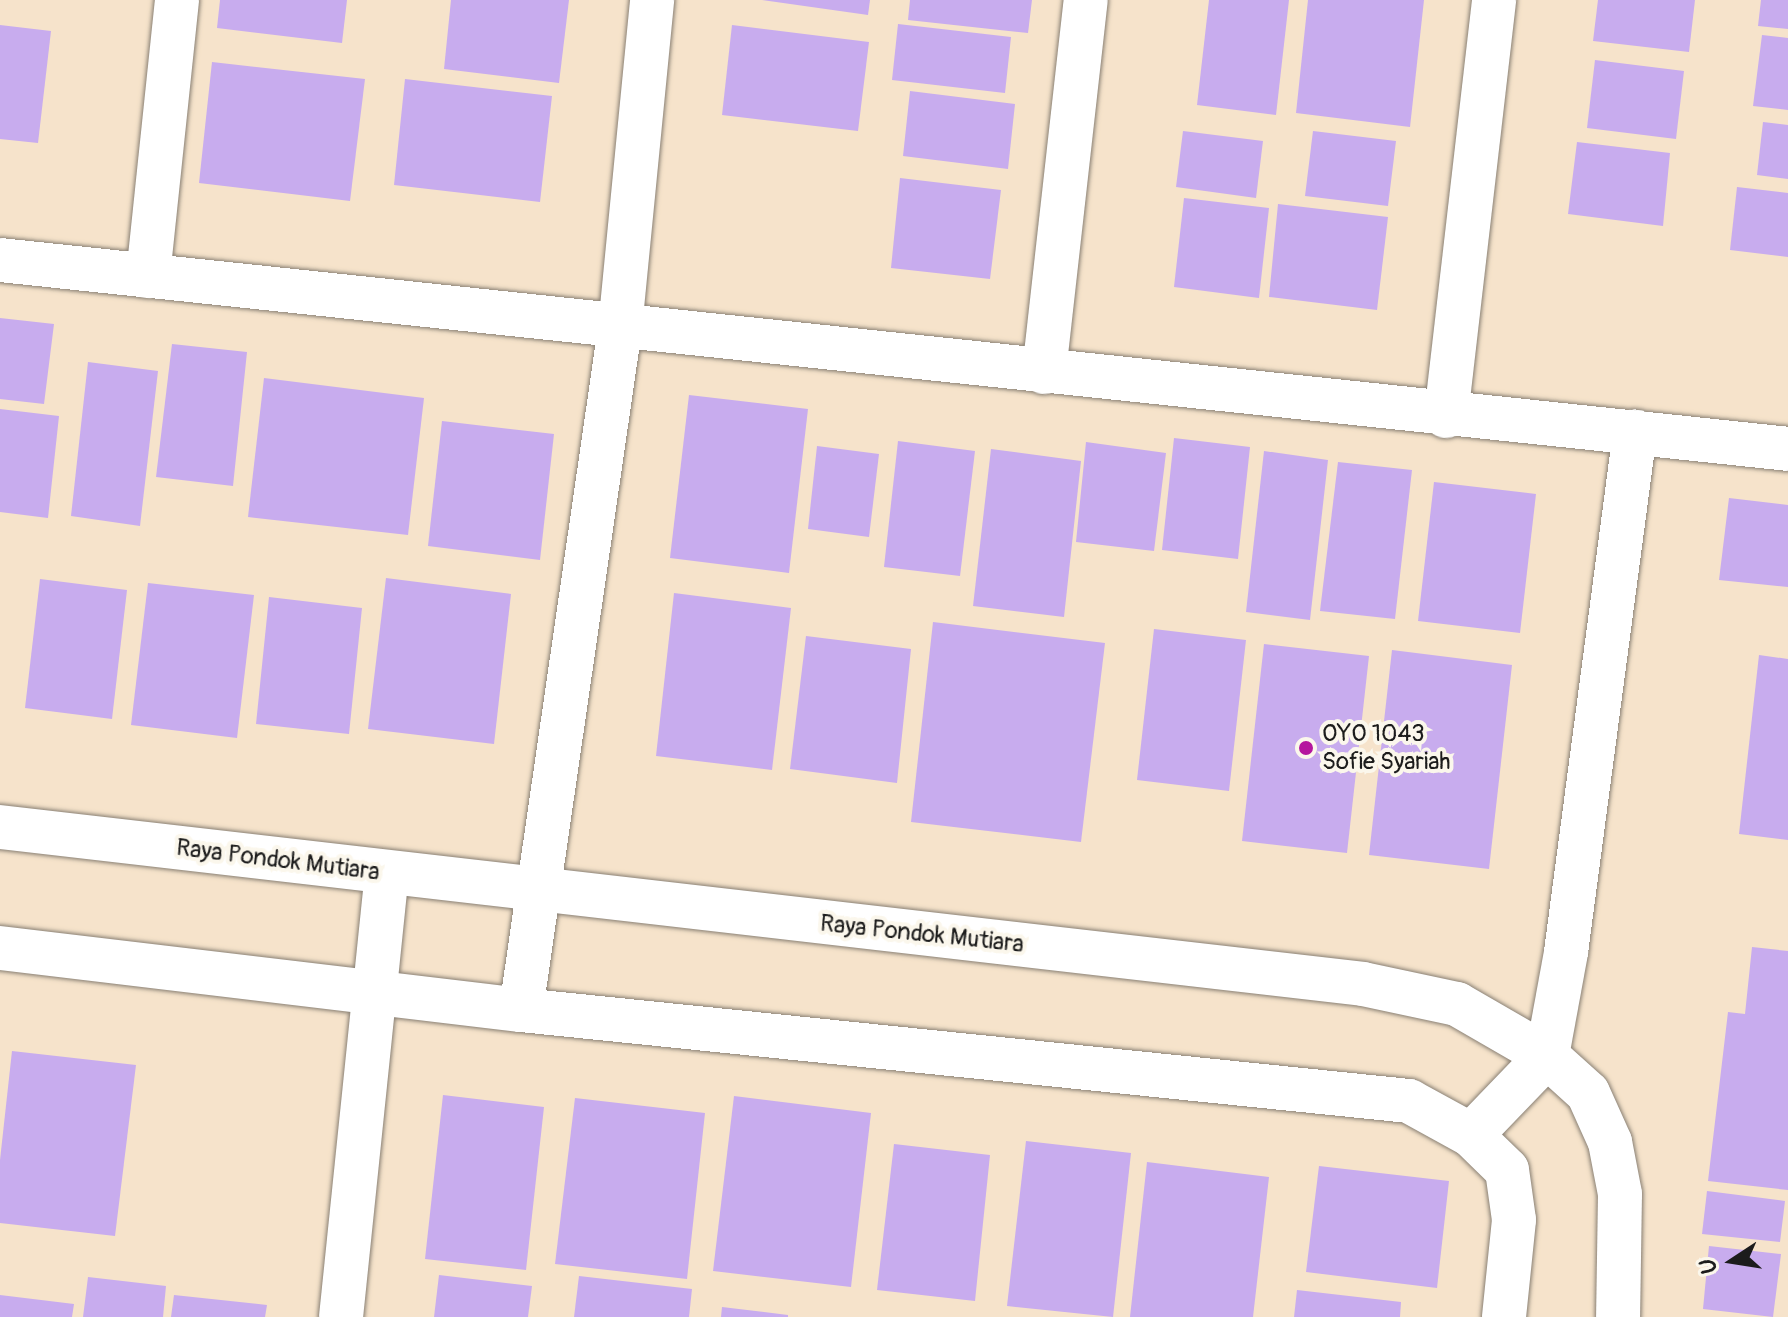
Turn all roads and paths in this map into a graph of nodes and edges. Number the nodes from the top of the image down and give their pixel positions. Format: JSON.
{"nodes":[{"id":1,"x":177,"y":0,"type":"edge"},
{"id":2,"x":652,"y":0,"type":"edge"},
{"id":3,"x":1086,"y":0,"type":"edge"},
{"id":4,"x":1494,"y":0,"type":"edge"},
{"id":5,"x":0,"y":260,"type":"edge"},
{"id":6,"x":148,"y":276,"type":"junction"},
{"id":7,"x":620,"y":328,"type":"junction"},
{"id":8,"x":1044,"y":372,"type":"junction"},
{"id":9,"x":1446,"y":416,"type":"junction"},
{"id":10,"x":1635,"y":432,"type":"junction"},
{"id":11,"x":1788,"y":449,"type":"edge"},
{"id":12,"x":0,"y":827,"type":"edge"},
{"id":13,"x":387,"y":873,"type":"junction"},
{"id":14,"x":537,"y":890,"type":"junction"},
{"id":15,"x":0,"y":948,"type":"edge"},
{"id":16,"x":375,"y":990,"type":"junction"},
{"id":17,"x":521,"y":1010,"type":"junction"},
{"id":18,"x":1547,"y":1056,"type":"junction"},
{"id":19,"x":1471,"y":1135,"type":"junction"},
{"id":20,"x":341,"y":1317,"type":"edge"},
{"id":21,"x":1504,"y":1317,"type":"edge"},
{"id":22,"x":1618,"y":1317,"type":"edge"}],
"edges":[{"from":1,"to":6,"type":"street"},
{"from":2,"to":7,"type":"street"},
{"from":3,"to":8,"type":"street"},
{"from":4,"to":9,"type":"street"},
{"from":5,"to":6,"type":"street"},
{"from":6,"to":7,"type":"street"},
{"from":7,"to":8,"type":"street"},
{"from":7,"to":14,"type":"street"},
{"from":8,"to":9,"type":"street"},
{"from":9,"to":10,"type":"street"},
{"from":10,"to":11,"type":"street"},
{"from":10,"to":18,"type":"street"},
{"from":12,"to":13,"type":"street","name":"Raya Pondok Mutiara"},
{"from":13,"to":14,"type":"street","name":"Raya Pondok Mutiara"},
{"from":13,"to":16,"type":"street"},
{"from":14,"to":17,"type":"street"},
{"from":14,"to":18,"type":"street","name":"Raya Pondok Mutiara"},
{"from":15,"to":16,"type":"street"},
{"from":16,"to":17,"type":"street"},
{"from":16,"to":20,"type":"street"},
{"from":17,"to":19,"type":"street"},
{"from":18,"to":19,"type":"street"},
{"from":18,"to":22,"type":"street","name":"Raya Pondok Mutiara"},
{"from":19,"to":21,"type":"street"}]}
